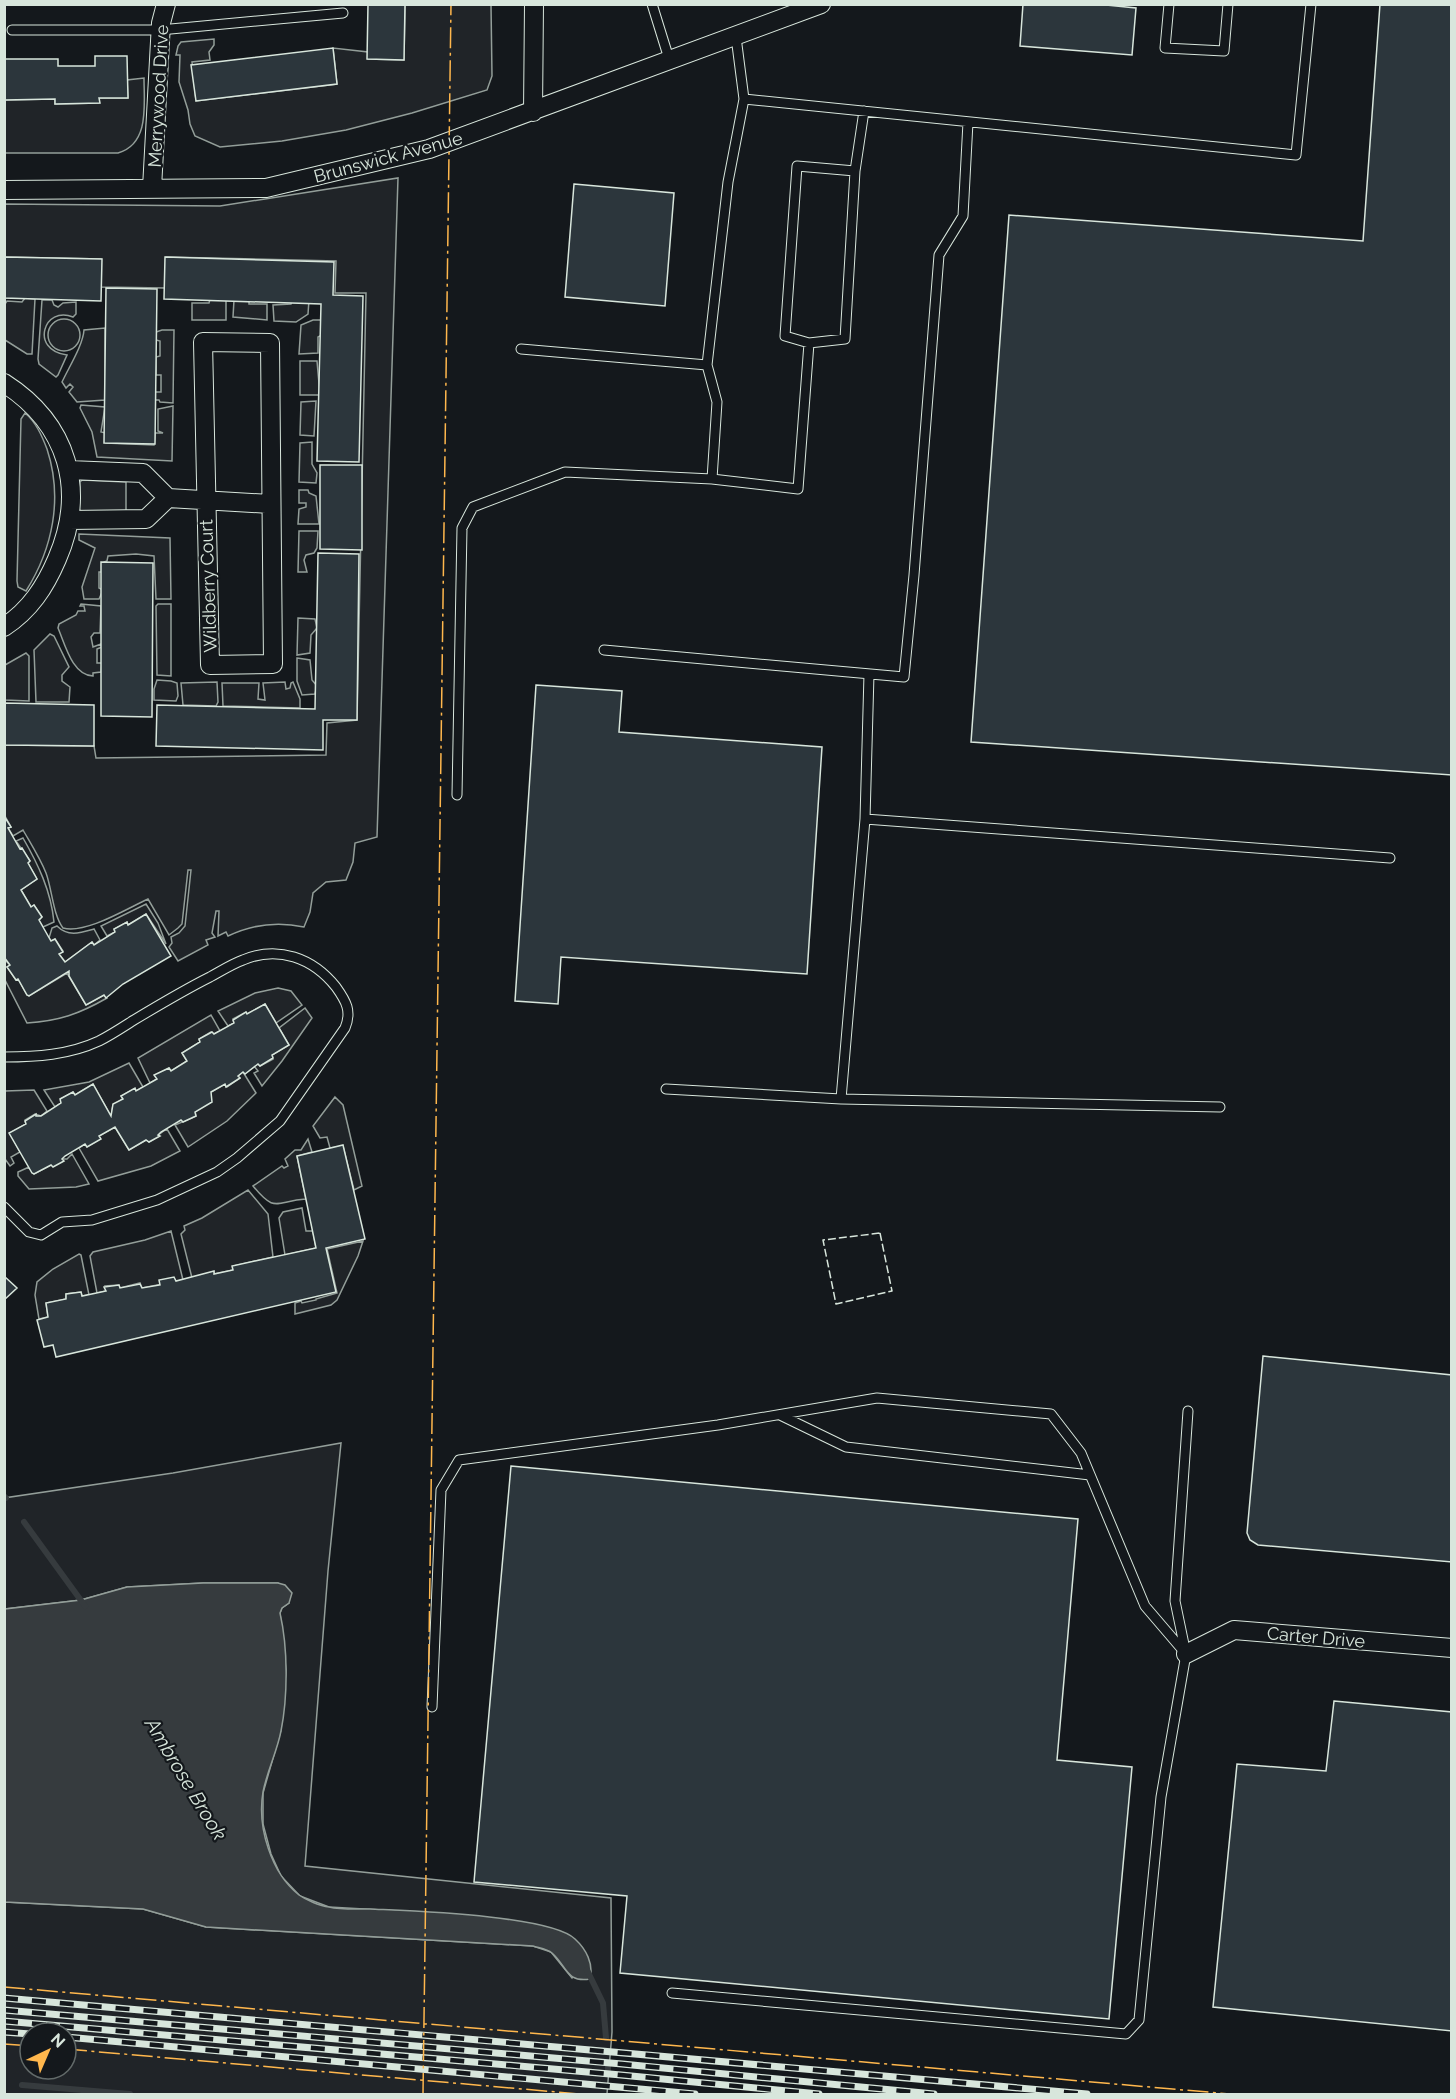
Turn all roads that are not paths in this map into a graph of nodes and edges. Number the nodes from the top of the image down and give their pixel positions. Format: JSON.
{"nodes":[{"id":1,"x":166,"y":4,"type":"edge"},
{"id":2,"x":534,"y":4,"type":"edge"},
{"id":3,"x":652,"y":4,"type":"edge"},
{"id":4,"x":821,"y":4,"type":"edge"},
{"id":5,"x":1170,"y":4,"type":"edge"},
{"id":6,"x":1228,"y":4,"type":"edge"},
{"id":7,"x":1311,"y":4,"type":"edge"},
{"id":8,"x":343,"y":13,"type":"dead end"},
{"id":9,"x":12,"y":30,"type":"dead end"},
{"id":10,"x":160,"y":30,"type":"junction"},
{"id":11,"x":736,"y":37,"type":"junction"},
{"id":12,"x":670,"y":62,"type":"junction"},
{"id":13,"x":744,"y":99,"type":"junction"},
{"id":14,"x":864,"y":111,"type":"junction"},
{"id":15,"x":533,"y":112,"type":"junction"},
{"id":16,"x":968,"y":122,"type":"junction"},
{"id":17,"x":855,"y":171,"type":"junction"},
{"id":18,"x":152,"y":188,"type":"junction"},
{"id":19,"x":4,"y":190,"type":"edge"},
{"id":20,"x":808,"y":343,"type":"junction"},
{"id":21,"x":521,"y":349,"type":"dead end"},
{"id":22,"x":707,"y":365,"type":"junction"},
{"id":23,"x":4,"y":383,"type":"edge"},
{"id":24,"x":69,"y":470,"type":"junction"},
{"id":25,"x":712,"y":479,"type":"junction"},
{"id":26,"x":168,"y":498,"type":"junction"},
{"id":27,"x":206,"y":500,"type":"junction"},
{"id":28,"x":270,"y":504,"type":"junction"},
{"id":29,"x":69,"y":520,"type":"junction"},
{"id":30,"x":4,"y":627,"type":"edge"},
{"id":31,"x":604,"y":650,"type":"dead end"},
{"id":32,"x":869,"y":674,"type":"junction"},
{"id":33,"x":457,"y":795,"type":"dead end"},
{"id":34,"x":865,"y":819,"type":"junction"},
{"id":35,"x":1390,"y":858,"type":"dead end"},
{"id":36,"x":4,"y":1057,"type":"edge"},
{"id":37,"x":666,"y":1089,"type":"dead end"},
{"id":38,"x":841,"y":1099,"type":"junction"},
{"id":39,"x":1220,"y":1107,"type":"dead end"},
{"id":40,"x":4,"y":1207,"type":"edge"},
{"id":41,"x":1188,"y":1411,"type":"dead end"},
{"id":42,"x":780,"y":1414,"type":"junction"},
{"id":43,"x":1090,"y":1475,"type":"junction"},
{"id":44,"x":1452,"y":1648,"type":"edge"},
{"id":45,"x":1186,"y":1654,"type":"junction"},
{"id":46,"x":432,"y":1707,"type":"dead end"},
{"id":47,"x":672,"y":1993,"type":"dead end"}],
"edges":[{"from":1,"to":10,"type":"street","name":"Merrywood Drive"},
{"from":2,"to":15,"type":"street"},
{"from":3,"to":12,"type":"lane"},
{"from":4,"to":11,"type":"street","name":"Brunswick Avenue"},
{"from":5,"to":6,"type":"lane"},
{"from":7,"to":16,"type":"lane"},
{"from":8,"to":10,"type":"lane"},
{"from":9,"to":10,"type":"lane"},
{"from":10,"to":18,"type":"street","name":"Merrywood Drive"},
{"from":11,"to":12,"type":"street","name":"Brunswick Avenue"},
{"from":11,"to":13,"type":"lane"},
{"from":12,"to":15,"type":"street","name":"Brunswick Avenue"},
{"from":13,"to":14,"type":"lane"},
{"from":13,"to":22,"type":"lane"},
{"from":14,"to":16,"type":"lane"},
{"from":14,"to":17,"type":"lane"},
{"from":15,"to":18,"type":"street","name":"Brunswick Avenue"},
{"from":16,"to":32,"type":"lane"},
{"from":17,"to":20,"type":"lane"},
{"from":17,"to":20,"type":"lane"},
{"from":18,"to":19,"type":"street","name":"Brunswick Avenue"},
{"from":20,"to":25,"type":"lane"},
{"from":21,"to":22,"type":"lane"},
{"from":22,"to":25,"type":"lane"},
{"from":23,"to":24,"type":"street"},
{"from":24,"to":26,"type":"street"},
{"from":24,"to":29,"type":"street"},
{"from":25,"to":33,"type":"lane"},
{"from":26,"to":27,"type":"street","name":"Wildberry Court"},
{"from":26,"to":29,"type":"street"},
{"from":27,"to":28,"type":"street","name":"Wildberry Court"},
{"from":27,"to":28,"type":"street","name":"Wildberry Court"},
{"from":27,"to":28,"type":"street","name":"Wildberry Court"},
{"from":29,"to":30,"type":"street"},
{"from":31,"to":32,"type":"lane"},
{"from":32,"to":34,"type":"lane"},
{"from":34,"to":35,"type":"lane"},
{"from":34,"to":38,"type":"lane"},
{"from":36,"to":40,"type":"lane"},
{"from":37,"to":38,"type":"lane"},
{"from":38,"to":39,"type":"lane"},
{"from":41,"to":45,"type":"lane"},
{"from":42,"to":43,"type":"lane"},
{"from":42,"to":43,"type":"lane"},
{"from":42,"to":46,"type":"lane"},
{"from":43,"to":45,"type":"lane"},
{"from":44,"to":45,"type":"street","name":"Carter Drive"},
{"from":45,"to":47,"type":"lane"}]}
